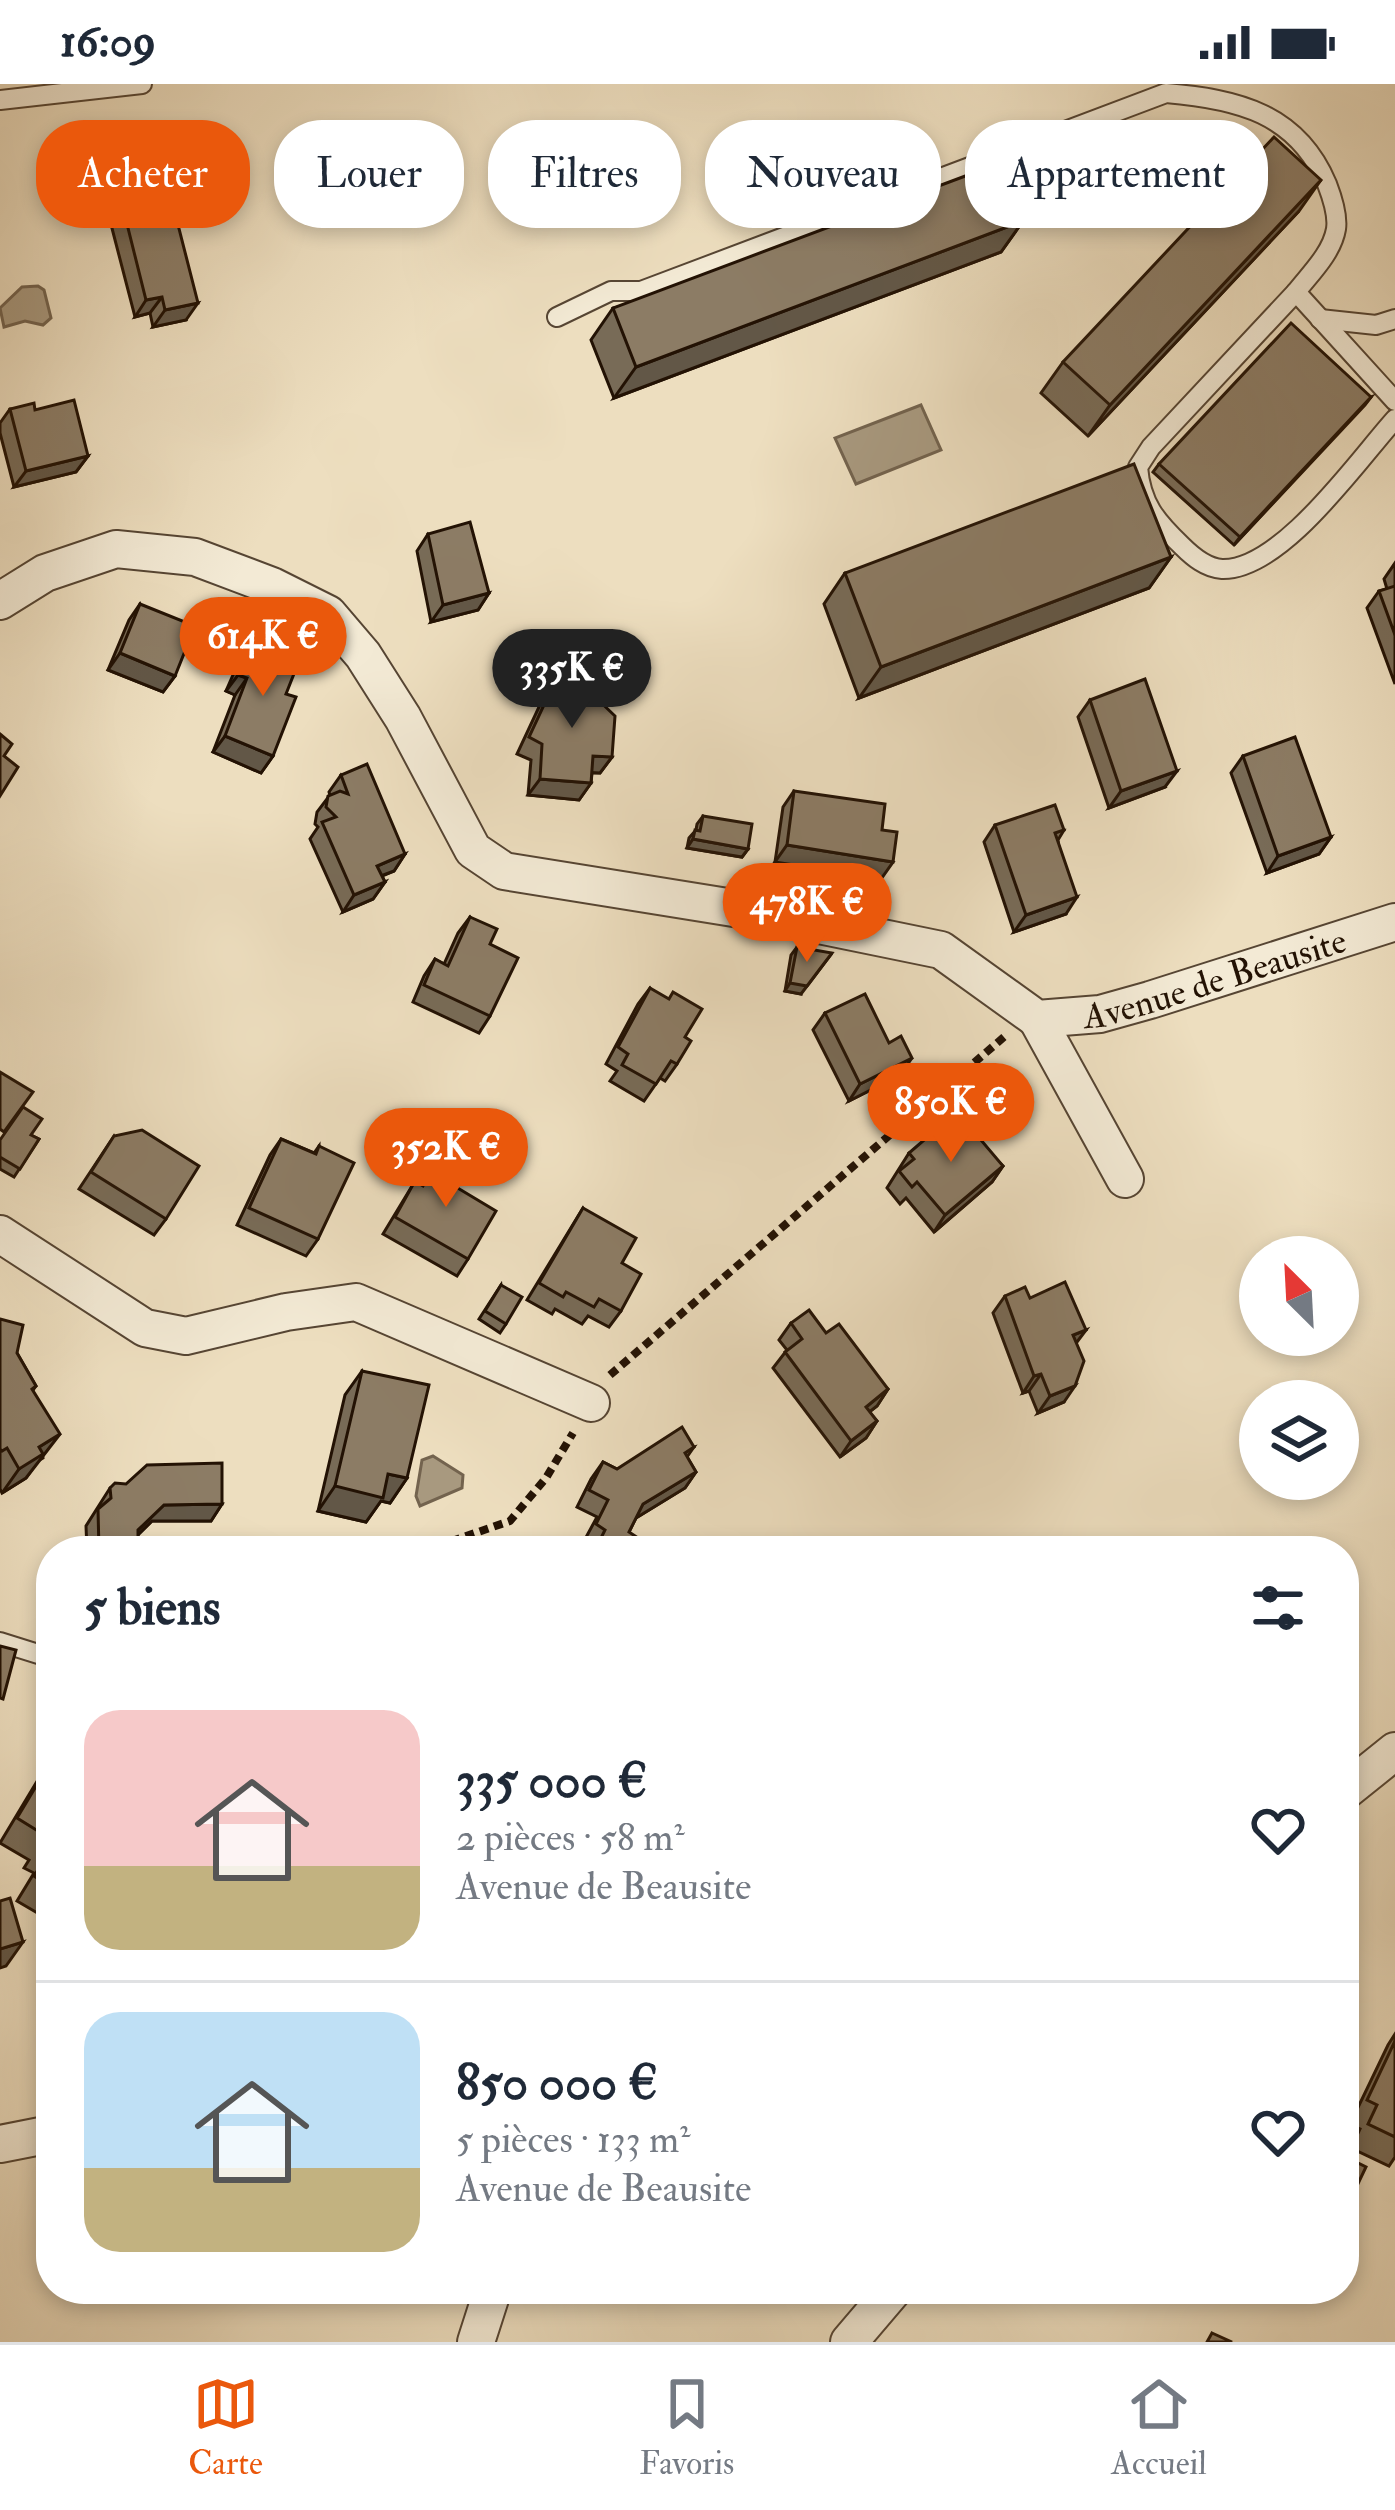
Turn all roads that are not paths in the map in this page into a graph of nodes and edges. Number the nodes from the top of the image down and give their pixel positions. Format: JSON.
{"nodes":[{"id":1,"x":142,"y":84,"type":"edge"},
{"id":2,"x":12,"y":93,"type":"edge"},
{"id":3,"x":1296,"y":292,"type":"junction"},
{"id":4,"x":557,"y":317,"type":"dead end"},
{"id":5,"x":1395,"y":319,"type":"edge"},
{"id":6,"x":1320,"y":320,"type":"junction"},
{"id":7,"x":1395,"y":401,"type":"edge"},
{"id":8,"x":1395,"y":418,"type":"edge"},
{"id":9,"x":0,"y":601,"type":"edge"},
{"id":10,"x":1395,"y":922,"type":"edge"},
{"id":11,"x":1037,"y":1019,"type":"junction"},
{"id":12,"x":1125,"y":1178,"type":"dead end"},
{"id":13,"x":0,"y":1234,"type":"edge"},
{"id":14,"x":591,"y":1403,"type":"road end"},
{"id":15,"x":0,"y":1642,"type":"edge"},
{"id":16,"x":36,"y":1653,"type":"edge"},
{"id":17,"x":1395,"y":1751,"type":"edge"},
{"id":18,"x":1359,"y":1780,"type":"edge"},
{"id":19,"x":36,"y":2137,"type":"edge"},
{"id":20,"x":0,"y":2144,"type":"edge"},
{"id":21,"x":488,"y":2304,"type":"edge"},
{"id":22,"x":881,"y":2304,"type":"edge"},
{"id":23,"x":476,"y":2342,"type":"edge"},
{"id":24,"x":849,"y":2342,"type":"edge"}],
"edges":[{"from":1,"to":2,"type":"lane"},
{"from":3,"to":4,"type":"lane"},
{"from":3,"to":6,"type":"lane"},
{"from":3,"to":8,"type":"lane"},
{"from":5,"to":6,"type":"lane"},
{"from":6,"to":7,"type":"lane"},
{"from":9,"to":11,"type":"street","name":"Avenue de Beausite"},
{"from":10,"to":11,"type":"street","name":"Avenue de Beausite"},
{"from":11,"to":12,"type":"street"},
{"from":13,"to":14,"type":"street"},
{"from":15,"to":16,"type":"lane"},
{"from":17,"to":18,"type":"street"},
{"from":19,"to":20,"type":"street"},
{"from":21,"to":23,"type":"street"},
{"from":22,"to":24,"type":"street"}]}
